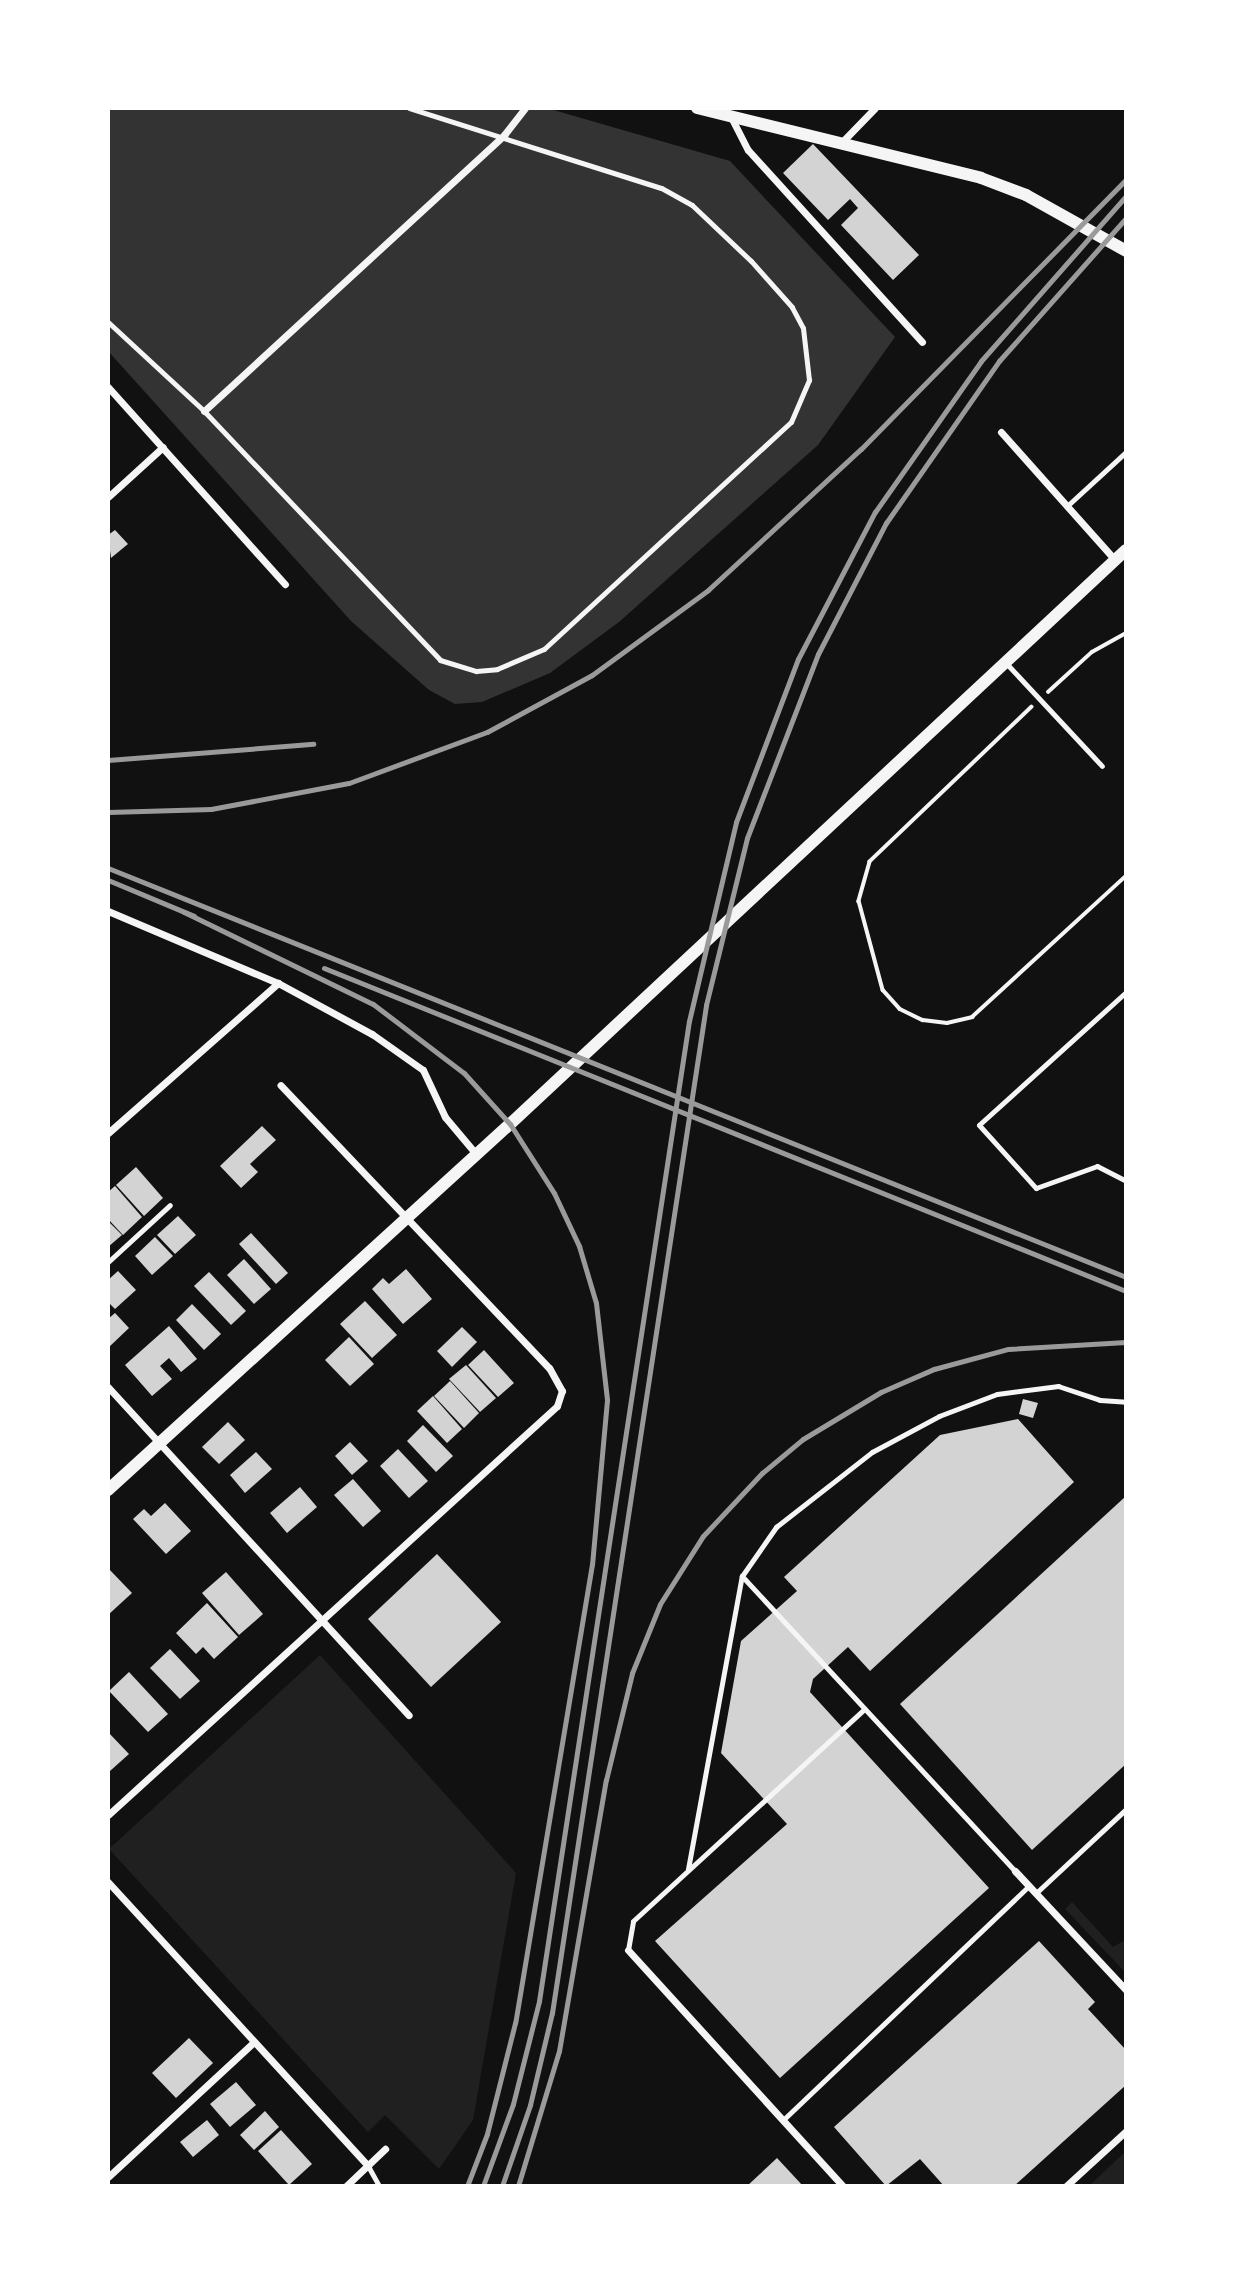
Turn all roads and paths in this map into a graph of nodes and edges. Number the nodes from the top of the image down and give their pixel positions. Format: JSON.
{"nodes":[{"id":1,"x":410,"y":108,"type":"edge"},
{"id":2,"x":525,"y":108,"type":"edge"},
{"id":3,"x":696,"y":108,"type":"edge"},
{"id":4,"x":875,"y":108,"type":"edge"},
{"id":5,"x":731,"y":117,"type":"junction"},
{"id":6,"x":504,"y":135,"type":"junction"},
{"id":7,"x":842,"y":142,"type":"junction"},
{"id":8,"x":1125,"y":251,"type":"edge"},
{"id":9,"x":108,"y":322,"type":"edge"},
{"id":10,"x":922,"y":342,"type":"dead end"},
{"id":11,"x":108,"y":387,"type":"edge"},
{"id":12,"x":204,"y":411,"type":"junction"},
{"id":13,"x":1001,"y":432,"type":"dead end"},
{"id":14,"x":163,"y":447,"type":"junction"},
{"id":15,"x":1125,"y":452,"type":"edge"},
{"id":16,"x":108,"y":497,"type":"edge"},
{"id":17,"x":1067,"y":506,"type":"junction"},
{"id":18,"x":1125,"y":550,"type":"edge"},
{"id":19,"x":1115,"y":560,"type":"junction"},
{"id":20,"x":285,"y":584,"type":"dead end"},
{"id":21,"x":1125,"y":633,"type":"edge"},
{"id":22,"x":1005,"y":662,"type":"junction"},
{"id":23,"x":1040,"y":701,"type":"junction"},
{"id":24,"x":1102,"y":766,"type":"dead end"},
{"id":25,"x":1125,"y":876,"type":"edge"},
{"id":26,"x":108,"y":911,"type":"edge"},
{"id":27,"x":278,"y":983,"type":"junction"},
{"id":28,"x":1125,"y":992,"type":"edge"},
{"id":29,"x":280,"y":1085,"type":"dead end"},
{"id":30,"x":108,"y":1132,"type":"edge"},
{"id":31,"x":476,"y":1154,"type":"junction"},
{"id":32,"x":1125,"y":1181,"type":"edge"},
{"id":33,"x":170,"y":1205,"type":"dead end"},
{"id":34,"x":407,"y":1219,"type":"junction"},
{"id":35,"x":108,"y":1262,"type":"edge"},
{"id":36,"x":108,"y":1387,"type":"edge"},
{"id":37,"x":1125,"y":1402,"type":"edge"},
{"id":38,"x":161,"y":1444,"type":"junction"},
{"id":39,"x":108,"y":1490,"type":"edge"},
{"id":40,"x":742,"y":1576,"type":"junction"},
{"id":41,"x":324,"y":1622,"type":"junction"},
{"id":42,"x":864,"y":1709,"type":"junction"},
{"id":43,"x":409,"y":1715,"type":"dead end"},
{"id":44,"x":1125,"y":1809,"type":"edge"},
{"id":45,"x":108,"y":1815,"type":"edge"},
{"id":46,"x":688,"y":1869,"type":"junction"},
{"id":47,"x":1014,"y":1871,"type":"joint"},
{"id":48,"x":108,"y":1882,"type":"edge"},
{"id":49,"x":1029,"y":1886,"type":"junction"},
{"id":50,"x":1036,"y":1893,"type":"junction"},
{"id":51,"x":628,"y":1950,"type":"joint"},
{"id":52,"x":1125,"y":1990,"type":"edge"},
{"id":53,"x":254,"y":2042,"type":"junction"},
{"id":54,"x":783,"y":2120,"type":"junction"},
{"id":55,"x":1125,"y":2131,"type":"edge"},
{"id":56,"x":385,"y":2149,"type":"dead end"},
{"id":57,"x":368,"y":2166,"type":"junction"},
{"id":58,"x":108,"y":2177,"type":"edge"},
{"id":59,"x":346,"y":2186,"type":"edge"},
{"id":60,"x":379,"y":2186,"type":"edge"},
{"id":61,"x":843,"y":2186,"type":"edge"},
{"id":62,"x":1066,"y":2186,"type":"edge"}],
"edges":[{"from":1,"to":6,"type":"lane"},
{"from":2,"to":6,"type":"street"},
{"from":3,"to":5,"type":"street"},
{"from":4,"to":7,"type":"street"},
{"from":5,"to":7,"type":"street"},
{"from":5,"to":10,"type":"street"},
{"from":6,"to":12,"type":"street"},
{"from":6,"to":12,"type":"lane"},
{"from":7,"to":8,"type":"street"},
{"from":9,"to":12,"type":"lane"},
{"from":11,"to":14,"type":"street"},
{"from":13,"to":17,"type":"street"},
{"from":14,"to":16,"type":"street"},
{"from":14,"to":20,"type":"street"},
{"from":15,"to":17,"type":"lane"},
{"from":17,"to":19,"type":"street"},
{"from":18,"to":19,"type":"street"},
{"from":19,"to":22,"type":"street"},
{"from":21,"to":23,"type":"path"},
{"from":22,"to":23,"type":"lane"},
{"from":22,"to":31,"type":"street"},
{"from":23,"to":24,"type":"lane"},
{"from":23,"to":25,"type":"path"},
{"from":26,"to":27,"type":"street"},
{"from":27,"to":30,"type":"street"},
{"from":27,"to":31,"type":"street"},
{"from":28,"to":32,"type":"lane"},
{"from":29,"to":34,"type":"street"},
{"from":31,"to":34,"type":"street"},
{"from":33,"to":35,"type":"lane"},
{"from":34,"to":38,"type":"street"},
{"from":34,"to":41,"type":"street"},
{"from":36,"to":38,"type":"street"},
{"from":37,"to":40,"type":"lane"},
{"from":38,"to":39,"type":"street"},
{"from":38,"to":41,"type":"street"},
{"from":40,"to":42,"type":"lane"},
{"from":40,"to":46,"type":"lane"},
{"from":41,"to":43,"type":"street"},
{"from":41,"to":45,"type":"street"},
{"from":42,"to":46,"type":"lane"},
{"from":42,"to":47,"type":"lane"},
{"from":44,"to":50,"type":"lane"},
{"from":46,"to":51,"type":"lane"},
{"from":47,"to":49,"type":"street"},
{"from":48,"to":53,"type":"street"},
{"from":49,"to":50,"type":"street"},
{"from":49,"to":54,"type":"lane"},
{"from":50,"to":52,"type":"street"},
{"from":51,"to":54,"type":"street"},
{"from":53,"to":57,"type":"street"},
{"from":53,"to":58,"type":"street"},
{"from":54,"to":61,"type":"street"},
{"from":55,"to":62,"type":"street"},
{"from":56,"to":57,"type":"street"},
{"from":57,"to":59,"type":"street"},
{"from":57,"to":60,"type":"lane"}]}
